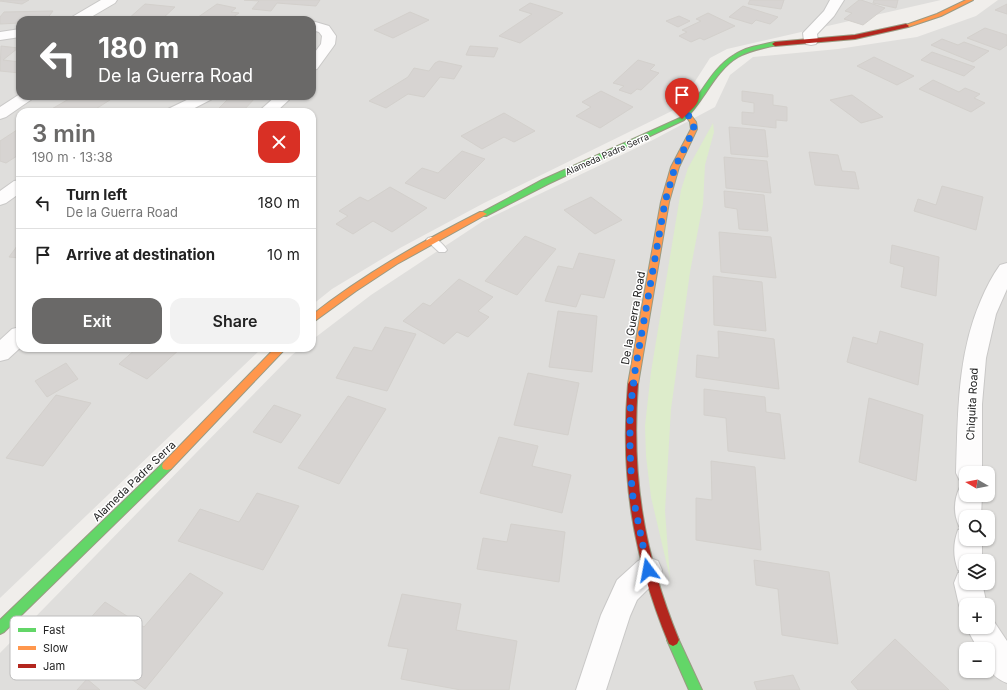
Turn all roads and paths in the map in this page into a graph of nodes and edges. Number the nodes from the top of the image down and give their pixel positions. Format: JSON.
{"nodes":[{"id":1,"x":110,"y":0,"type":"edge"},
{"id":2,"x":837,"y":0,"type":"edge"},
{"id":3,"x":970,"y":0,"type":"edge"},
{"id":4,"x":84,"y":16,"type":"edge"},
{"id":5,"x":316,"y":26,"type":"edge"},
{"id":6,"x":16,"y":34,"type":"edge"},
{"id":7,"x":0,"y":36,"type":"edge"},
{"id":8,"x":811,"y":42,"type":"junction"},
{"id":9,"x":316,"y":61,"type":"edge"},
{"id":10,"x":22,"y":100,"type":"edge"},
{"id":11,"x":199,"y":100,"type":"edge"},
{"id":12,"x":280,"y":100,"type":"edge"},
{"id":13,"x":182,"y":108,"type":"edge"},
{"id":14,"x":270,"y":108,"type":"edge"},
{"id":15,"x":0,"y":114,"type":"edge"},
{"id":16,"x":688,"y":115,"type":"junction"},
{"id":17,"x":16,"y":188,"type":"edge"},
{"id":18,"x":0,"y":199,"type":"edge"},
{"id":19,"x":431,"y":240,"type":"junction"},
{"id":20,"x":442,"y":250,"type":"dead end"},
{"id":21,"x":1007,"y":270,"type":"edge"},
{"id":22,"x":316,"y":317,"type":"edge"},
{"id":23,"x":16,"y":339,"type":"edge"},
{"id":24,"x":277,"y":352,"type":"edge"},
{"id":25,"x":0,"y":353,"type":"edge"},
{"id":26,"x":969,"y":466,"type":"edge"},
{"id":27,"x":648,"y":570,"type":"junction"},
{"id":28,"x":12,"y":616,"type":"edge"},
{"id":29,"x":10,"y":618,"type":"edge"},
{"id":30,"x":0,"y":628,"type":"edge"},
{"id":31,"x":985,"y":634,"type":"edge"},
{"id":32,"x":1007,"y":668,"type":"edge"},
{"id":33,"x":591,"y":690,"type":"edge"},
{"id":34,"x":696,"y":690,"type":"edge"}],
"edges":[{"from":1,"to":4,"type":"street"},
{"from":2,"to":8,"type":"street"},
{"from":3,"to":8,"type":"street","name":"Alameda Padre Serra"},
{"from":5,"to":9,"type":"street"},
{"from":6,"to":7,"type":"street"},
{"from":8,"to":16,"type":"street","name":"Alameda Padre Serra"},
{"from":10,"to":15,"type":"street"},
{"from":11,"to":13,"type":"street"},
{"from":12,"to":14,"type":"street"},
{"from":16,"to":19,"type":"street","name":"Alameda Padre Serra"},
{"from":16,"to":27,"type":"street","name":"De la Guerra Road"},
{"from":17,"to":18,"type":"street"},
{"from":19,"to":20,"type":"lane"},
{"from":19,"to":22,"type":"street","name":"Alameda Padre Serra"},
{"from":21,"to":26,"type":"street","name":"Chiquita Road"},
{"from":23,"to":25,"type":"street"},
{"from":24,"to":28,"type":"street","name":"Alameda Padre Serra"},
{"from":27,"to":33,"type":"street"},
{"from":27,"to":34,"type":"street","name":"De la Guerra Road"},
{"from":29,"to":30,"type":"street","name":"Alameda Padre Serra"},
{"from":31,"to":32,"type":"street"}]}
